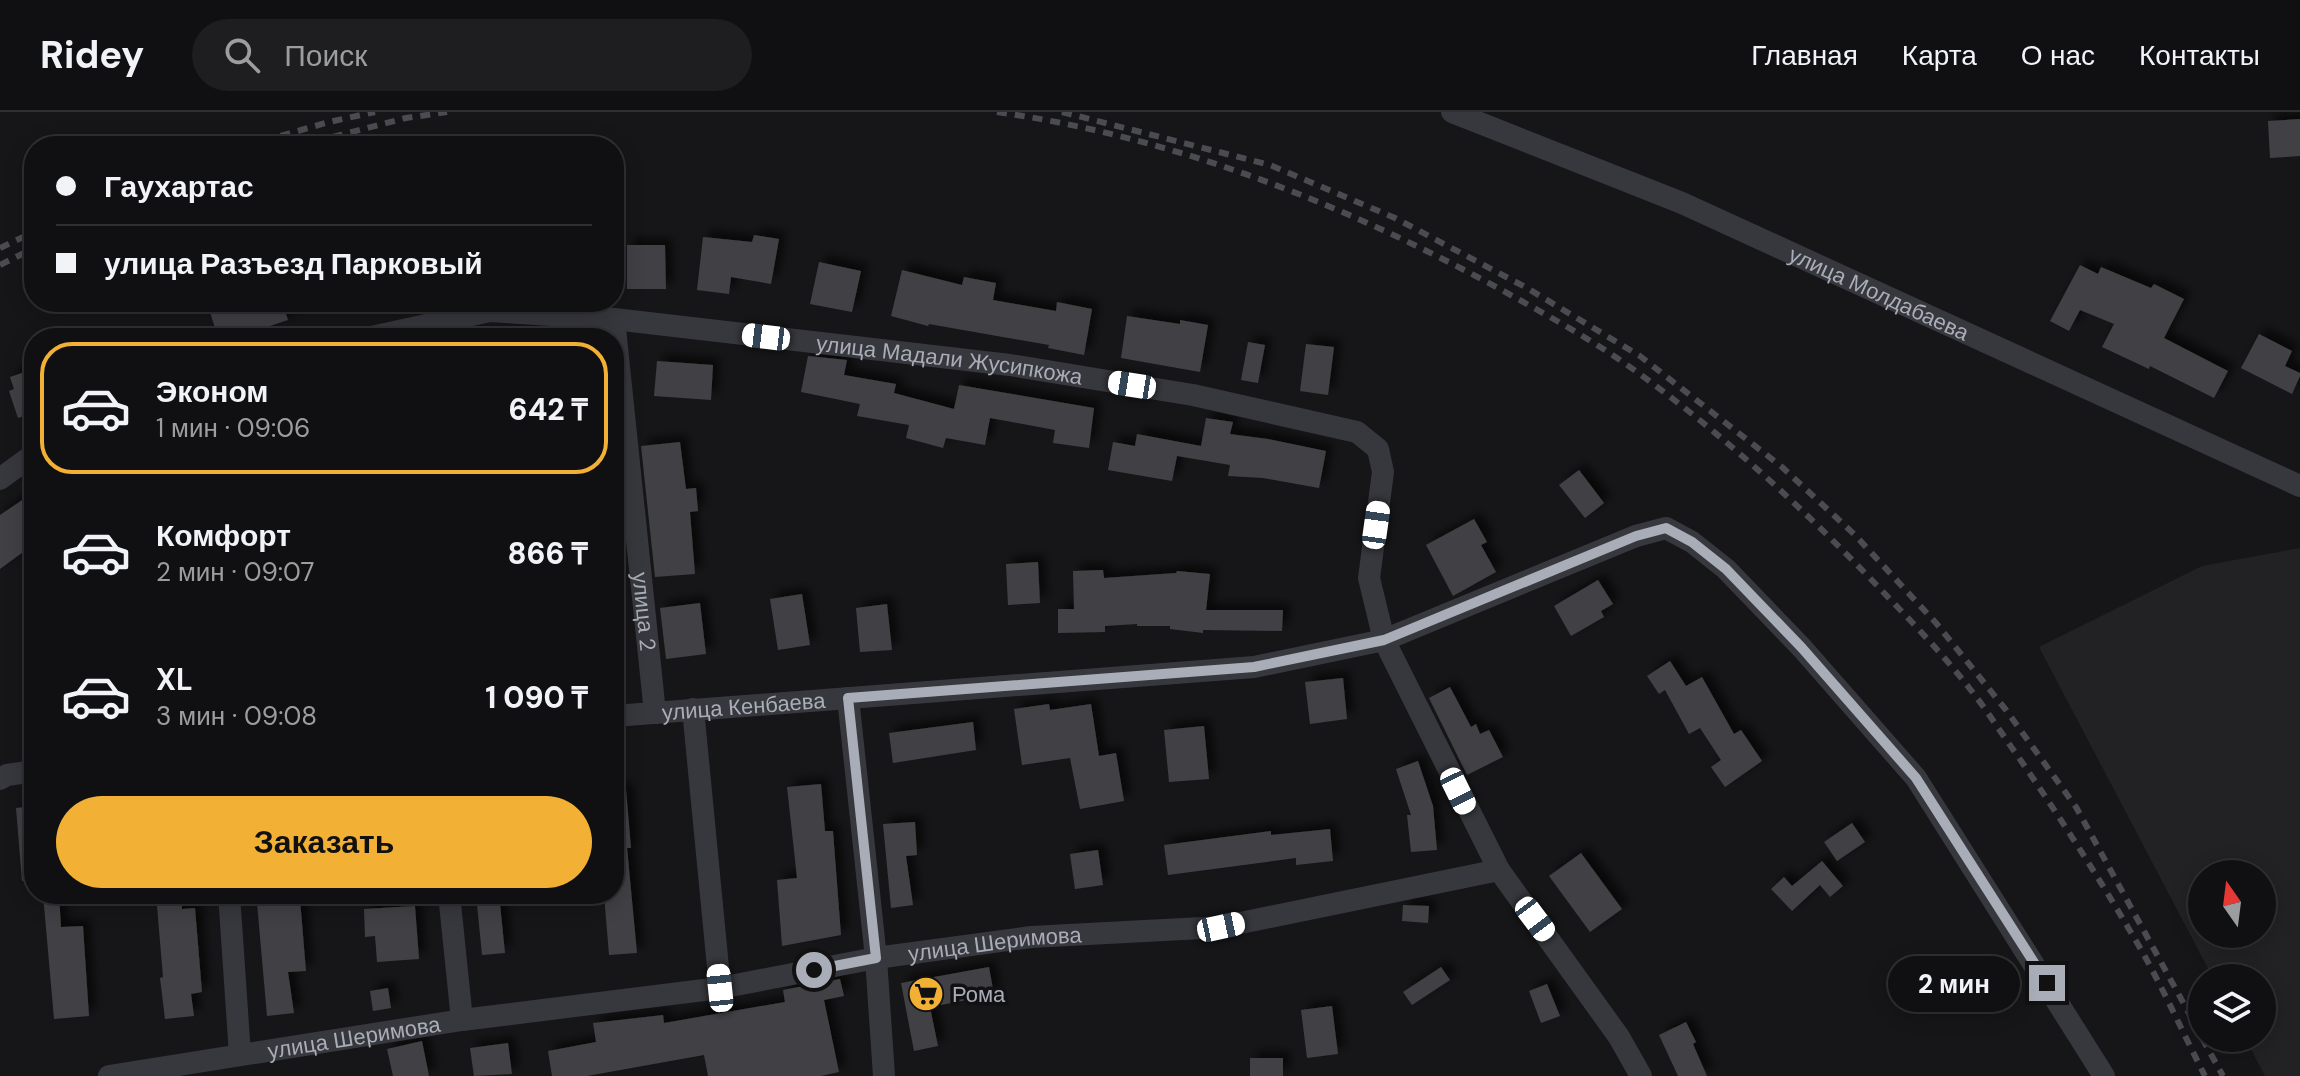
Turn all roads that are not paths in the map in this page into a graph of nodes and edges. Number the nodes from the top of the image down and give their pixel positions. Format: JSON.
{"nodes":[{"id":1,"x":1452,"y":112,"type":"edge"},
{"id":2,"x":485,"y":312,"type":"edge"},
{"id":3,"x":506,"y":312,"type":"edge"},
{"id":4,"x":614,"y":319,"type":"junction"},
{"id":5,"x":413,"y":328,"type":"edge"},
{"id":6,"x":615,"y":328,"type":"edge"},
{"id":7,"x":624,"y":415,"type":"edge"},
{"id":8,"x":24,"y":461,"type":"edge"},
{"id":9,"x":0,"y":479,"type":"edge"},
{"id":10,"x":2300,"y":486,"type":"edge"},
{"id":11,"x":1384,"y":640,"type":"junction"},
{"id":12,"x":848,"y":698,"type":"junction"},
{"id":13,"x":693,"y":709,"type":"junction"},
{"id":14,"x":655,"y":713,"type":"junction"},
{"id":15,"x":624,"y":715,"type":"edge"},
{"id":16,"x":24,"y":772,"type":"edge"},
{"id":17,"x":0,"y":779,"type":"edge"},
{"id":18,"x":1499,"y":870,"type":"junction"},
{"id":19,"x":230,"y":904,"type":"edge"},
{"id":20,"x":450,"y":904,"type":"edge"},
{"id":21,"x":876,"y":958,"type":"junction"},
{"id":22,"x":720,"y":988,"type":"junction"},
{"id":23,"x":462,"y":1020,"type":"junction"},
{"id":24,"x":240,"y":1055,"type":"junction"},
{"id":25,"x":109,"y":1076,"type":"edge"},
{"id":26,"x":884,"y":1076,"type":"edge"},
{"id":27,"x":1641,"y":1076,"type":"edge"},
{"id":28,"x":2104,"y":1076,"type":"edge"}],
"edges":[{"from":1,"to":10,"type":"street","name":"улица Молдабаева"},
{"from":2,"to":5,"type":"street","name":"улица Мадали Жусипкожа"},
{"from":3,"to":4,"type":"street","name":"улица Мадали Жусипкожа"},
{"from":4,"to":6,"type":"street","name":"улица 2"},
{"from":4,"to":11,"type":"street","name":"улица Мадали Жусипкожа"},
{"from":7,"to":14,"type":"street","name":"улица 2"},
{"from":8,"to":9,"type":"street"},
{"from":11,"to":12,"type":"street","name":"улица Кенбаева"},
{"from":11,"to":18,"type":"street"},
{"from":11,"to":28,"type":"street","name":"улица Кенбаева"},
{"from":12,"to":13,"type":"street","name":"улица Кенбаева"},
{"from":12,"to":21,"type":"street"},
{"from":13,"to":14,"type":"street","name":"улица Кенбаева"},
{"from":13,"to":22,"type":"street"},
{"from":14,"to":15,"type":"street","name":"улица Кенбаева"},
{"from":16,"to":17,"type":"street"},
{"from":18,"to":21,"type":"street","name":"улица Шеримова"},
{"from":18,"to":27,"type":"street"},
{"from":19,"to":24,"type":"street"},
{"from":20,"to":23,"type":"street"},
{"from":21,"to":22,"type":"street","name":"улица Шеримова"},
{"from":21,"to":26,"type":"street"},
{"from":22,"to":23,"type":"street","name":"улица Шеримова"},
{"from":23,"to":24,"type":"street","name":"улица Шеримова"},
{"from":24,"to":25,"type":"street","name":"улица Шеримова"}]}
